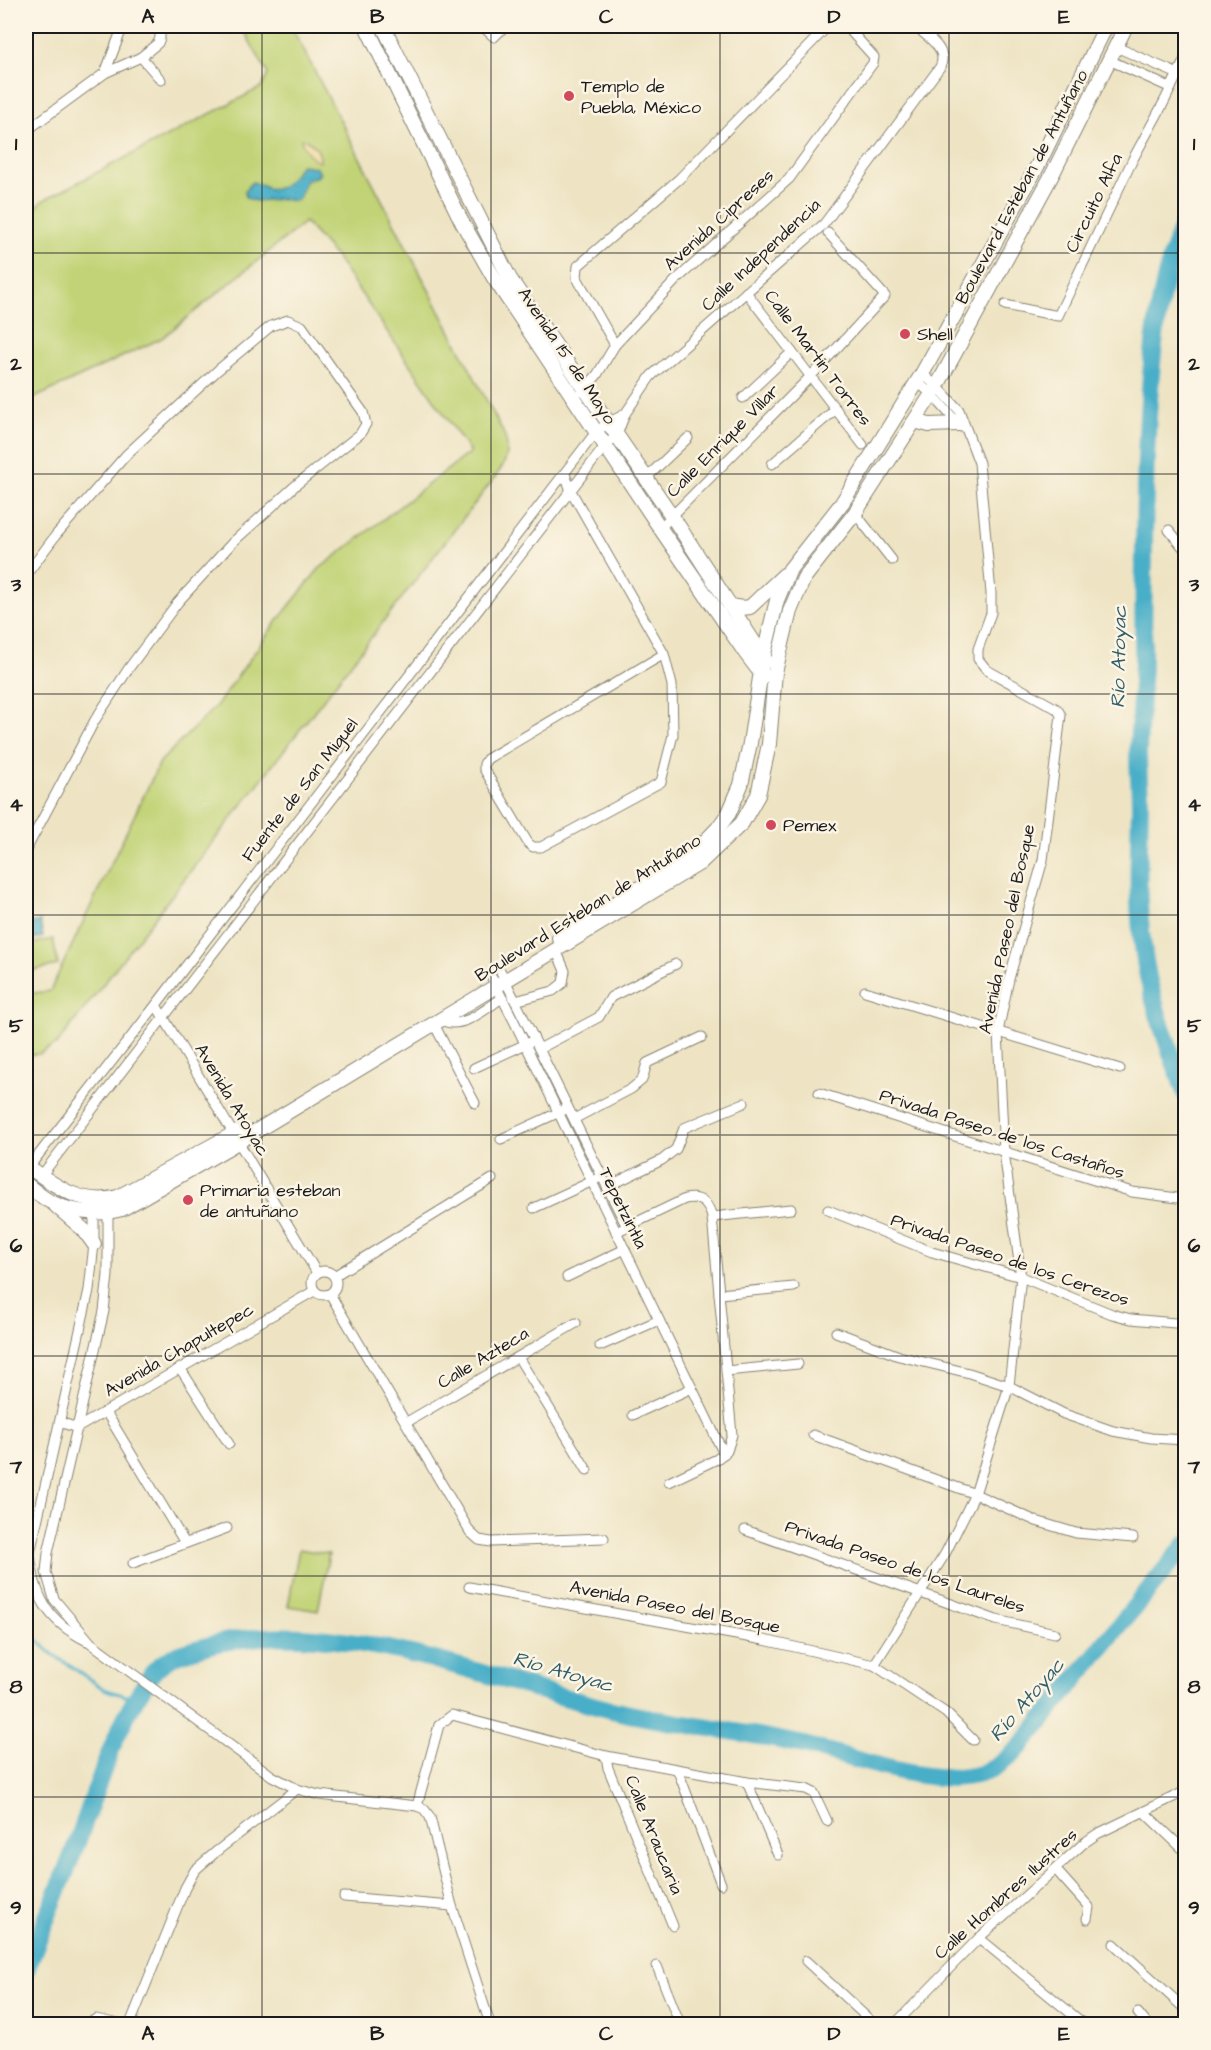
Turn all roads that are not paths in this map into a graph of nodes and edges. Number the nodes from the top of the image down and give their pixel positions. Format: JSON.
{"nodes":[{"id":1,"x":123,"y":26,"type":"edge"},
{"id":2,"x":160,"y":26,"type":"edge"},
{"id":3,"x":366,"y":26,"type":"edge"},
{"id":4,"x":383,"y":26,"type":"edge"},
{"id":5,"x":482,"y":26,"type":"edge"},
{"id":6,"x":505,"y":26,"type":"edge"},
{"id":7,"x":828,"y":26,"type":"edge"},
{"id":8,"x":846,"y":26,"type":"edge"},
{"id":9,"x":915,"y":26,"type":"edge"},
{"id":10,"x":1106,"y":26,"type":"edge"},
{"id":11,"x":1126,"y":26,"type":"edge"},
{"id":12,"x":394,"y":46,"type":"junction"},
{"id":13,"x":1116,"y":46,"type":"junction"},
{"id":14,"x":379,"y":53,"type":"junction"},
{"id":15,"x":141,"y":57,"type":"junction"},
{"id":16,"x":1185,"y":57,"type":"edge"},
{"id":17,"x":1109,"y":60,"type":"junction"},
{"id":18,"x":105,"y":73,"type":"junction"},
{"id":19,"x":1178,"y":74,"type":"junction"},
{"id":20,"x":161,"y":80,"type":"dead end"},
{"id":21,"x":1171,"y":88,"type":"junction"},
{"id":22,"x":26,"y":131,"type":"edge"},
{"id":23,"x":828,"y":233,"type":"dead end"},
{"id":24,"x":746,"y":292,"type":"junction"},
{"id":25,"x":1005,"y":305,"type":"dead end"},
{"id":26,"x":615,"y":345,"type":"junction"},
{"id":27,"x":792,"y":352,"type":"junction"},
{"id":28,"x":811,"y":376,"type":"junction"},
{"id":29,"x":920,"y":378,"type":"junction"},
{"id":30,"x":585,"y":389,"type":"junction"},
{"id":31,"x":935,"y":390,"type":"junction"},
{"id":32,"x":742,"y":398,"type":"dead end"},
{"id":33,"x":574,"y":399,"type":"junction"},
{"id":34,"x":836,"y":409,"type":"junction"},
{"id":35,"x":625,"y":414,"type":"junction"},
{"id":36,"x":915,"y":422,"type":"junction"},
{"id":37,"x":608,"y":423,"type":"junction"},
{"id":38,"x":963,"y":429,"type":"junction"},
{"id":39,"x":596,"y":432,"type":"junction"},
{"id":40,"x":617,"y":435,"type":"junction"},
{"id":41,"x":688,"y":438,"type":"dead end"},
{"id":42,"x":863,"y":445,"type":"dead end"},
{"id":43,"x":605,"y":446,"type":"junction"},
{"id":44,"x":772,"y":464,"type":"dead end"},
{"id":45,"x":565,"y":474,"type":"junction"},
{"id":46,"x":646,"y":478,"type":"junction"},
{"id":47,"x":571,"y":491,"type":"junction"},
{"id":48,"x":855,"y":513,"type":"junction"},
{"id":49,"x":672,"y":516,"type":"junction"},
{"id":50,"x":660,"y":528,"type":"junction"},
{"id":51,"x":1169,"y":531,"type":"dead end"},
{"id":52,"x":1185,"y":551,"type":"edge"},
{"id":53,"x":892,"y":560,"type":"dead end"},
{"id":54,"x":790,"y":569,"type":"junction"},
{"id":55,"x":26,"y":575,"type":"edge"},
{"id":56,"x":730,"y":606,"type":"junction"},
{"id":57,"x":664,"y":654,"type":"junction"},
{"id":58,"x":763,"y":657,"type":"junction"},
{"id":59,"x":775,"y":672,"type":"junction"},
{"id":60,"x":761,"y":673,"type":"junction"},
{"id":61,"x":773,"y":687,"type":"junction"},
{"id":62,"x":29,"y":838,"type":"edge"},
{"id":63,"x":26,"y":850,"type":"edge"},
{"id":64,"x":556,"y":950,"type":"junction"},
{"id":65,"x":676,"y":964,"type":"dead end"},
{"id":66,"x":499,"y":983,"type":"junction"},
{"id":67,"x":865,"y":991,"type":"dead end"},
{"id":68,"x":515,"y":1001,"type":"junction"},
{"id":69,"x":156,"y":1005,"type":"junction"},
{"id":70,"x":163,"y":1017,"type":"junction"},
{"id":71,"x":437,"y":1022,"type":"junction"},
{"id":72,"x":998,"y":1032,"type":"junction"},
{"id":73,"x":702,"y":1037,"type":"dead end"},
{"id":74,"x":533,"y":1044,"type":"junction"},
{"id":75,"x":474,"y":1068,"type":"dead end"},
{"id":76,"x":1120,"y":1069,"type":"dead end"},
{"id":77,"x":819,"y":1093,"type":"dead end"},
{"id":78,"x":475,"y":1102,"type":"dead end"},
{"id":79,"x":744,"y":1103,"type":"dead end"},
{"id":80,"x":568,"y":1108,"type":"junction"},
{"id":81,"x":559,"y":1113,"type":"junction"},
{"id":82,"x":574,"y":1119,"type":"junction"},
{"id":83,"x":235,"y":1138,"type":"junction"},
{"id":84,"x":501,"y":1139,"type":"dead end"},
{"id":85,"x":1004,"y":1152,"type":"junction"},
{"id":86,"x":27,"y":1166,"type":"edge"},
{"id":87,"x":41,"y":1176,"type":"junction"},
{"id":88,"x":602,"y":1177,"type":"junction"},
{"id":89,"x":492,"y":1179,"type":"dead end"},
{"id":90,"x":592,"y":1181,"type":"junction"},
{"id":91,"x":26,"y":1184,"type":"edge"},
{"id":92,"x":607,"y":1187,"type":"junction"},
{"id":93,"x":1177,"y":1198,"type":"dead end"},
{"id":94,"x":52,"y":1203,"type":"junction"},
{"id":95,"x":101,"y":1206,"type":"junction"},
{"id":96,"x":534,"y":1208,"type":"dead end"},
{"id":97,"x":791,"y":1209,"type":"dead end"},
{"id":98,"x":828,"y":1210,"type":"dead end"},
{"id":99,"x":712,"y":1217,"type":"junction"},
{"id":100,"x":627,"y":1227,"type":"junction"},
{"id":101,"x":616,"y":1232,"type":"junction"},
{"id":102,"x":94,"y":1244,"type":"junction"},
{"id":103,"x":625,"y":1249,"type":"junction"},
{"id":104,"x":317,"y":1273,"type":"junction"},
{"id":105,"x":334,"y":1276,"type":"junction"},
{"id":106,"x":567,"y":1277,"type":"dead end"},
{"id":107,"x":1021,"y":1277,"type":"junction"},
{"id":108,"x":794,"y":1287,"type":"dead end"},
{"id":109,"x":314,"y":1291,"type":"junction"},
{"id":110,"x":330,"y":1294,"type":"junction"},
{"id":111,"x":719,"y":1294,"type":"junction"},
{"id":112,"x":659,"y":1320,"type":"junction"},
{"id":113,"x":576,"y":1323,"type":"dead end"},
{"id":114,"x":1185,"y":1324,"type":"edge"},
{"id":115,"x":836,"y":1332,"type":"dead end"},
{"id":116,"x":600,"y":1346,"type":"dead end"},
{"id":117,"x":518,"y":1357,"type":"junction"},
{"id":118,"x":798,"y":1364,"type":"dead end"},
{"id":119,"x":180,"y":1368,"type":"junction"},
{"id":120,"x":726,"y":1371,"type":"junction"},
{"id":121,"x":1009,"y":1386,"type":"junction"},
{"id":122,"x":692,"y":1388,"type":"junction"},
{"id":123,"x":106,"y":1412,"type":"junction"},
{"id":124,"x":633,"y":1415,"type":"dead end"},
{"id":125,"x":60,"y":1422,"type":"junction"},
{"id":126,"x":407,"y":1422,"type":"junction"},
{"id":127,"x":77,"y":1428,"type":"junction"},
{"id":128,"x":813,"y":1435,"type":"dead end"},
{"id":129,"x":1185,"y":1440,"type":"edge"},
{"id":130,"x":229,"y":1444,"type":"dead end"},
{"id":131,"x":724,"y":1454,"type":"junction"},
{"id":132,"x":587,"y":1470,"type":"dead end"},
{"id":133,"x":669,"y":1482,"type":"dead end"},
{"id":134,"x":975,"y":1494,"type":"junction"},
{"id":135,"x":226,"y":1527,"type":"dead end"},
{"id":136,"x":745,"y":1530,"type":"dead end"},
{"id":137,"x":604,"y":1538,"type":"dead end"},
{"id":138,"x":1133,"y":1538,"type":"dead end"},
{"id":139,"x":185,"y":1543,"type":"junction"},
{"id":140,"x":133,"y":1563,"type":"dead end"},
{"id":141,"x":469,"y":1587,"type":"dead end"},
{"id":142,"x":921,"y":1593,"type":"junction"},
{"id":143,"x":1055,"y":1633,"type":"dead end"},
{"id":144,"x":91,"y":1643,"type":"junction"},
{"id":145,"x":874,"y":1665,"type":"junction"},
{"id":146,"x":973,"y":1740,"type":"dead end"},
{"id":147,"x":606,"y":1756,"type":"junction"},
{"id":148,"x":678,"y":1771,"type":"junction"},
{"id":149,"x":747,"y":1782,"type":"junction"},
{"id":150,"x":297,"y":1789,"type":"junction"},
{"id":151,"x":1185,"y":1791,"type":"edge"},
{"id":152,"x":417,"y":1806,"type":"junction"},
{"id":153,"x":1144,"y":1812,"type":"junction"},
{"id":154,"x":827,"y":1821,"type":"dead end"},
{"id":155,"x":1185,"y":1852,"type":"edge"},
{"id":156,"x":778,"y":1855,"type":"dead end"},
{"id":157,"x":1056,"y":1870,"type":"junction"},
{"id":158,"x":721,"y":1884,"type":"dead end"},
{"id":159,"x":344,"y":1897,"type":"dead end"},
{"id":160,"x":452,"y":1906,"type":"junction"},
{"id":161,"x":1087,"y":1919,"type":"dead end"},
{"id":162,"x":673,"y":1926,"type":"dead end"},
{"id":163,"x":979,"y":1938,"type":"junction"},
{"id":164,"x":1114,"y":1944,"type":"dead end"},
{"id":165,"x":806,"y":1961,"type":"dead end"},
{"id":166,"x":657,"y":1966,"type":"dead end"},
{"id":167,"x":1185,"y":2010,"type":"edge"},
{"id":168,"x":1138,"y":2013,"type":"dead end"},
{"id":169,"x":88,"y":2025,"type":"edge"},
{"id":170,"x":118,"y":2025,"type":"edge"},
{"id":171,"x":129,"y":2025,"type":"edge"},
{"id":172,"x":490,"y":2025,"type":"edge"},
{"id":173,"x":680,"y":2025,"type":"edge"},
{"id":174,"x":874,"y":2025,"type":"edge"},
{"id":175,"x":895,"y":2025,"type":"edge"},
{"id":176,"x":1084,"y":2025,"type":"edge"},
{"id":177,"x":1147,"y":2025,"type":"edge"}],
"edges":[{"from":1,"to":18,"type":"street"},
{"from":2,"to":15,"type":"street"},
{"from":3,"to":14,"type":"main road","name":"Avenida 15 de Mayo"},
{"from":4,"to":12,"type":"main road","name":"Avenida 15 de Mayo"},
{"from":5,"to":6,"type":"street"},
{"from":7,"to":26,"type":"street"},
{"from":8,"to":26,"type":"street","name":"Avenida Cipreses"},
{"from":9,"to":24,"type":"street","name":"Calle Independencia"},
{"from":10,"to":29,"type":"main road","name":"Boulevard Esteban de Antuñano"},
{"from":11,"to":13,"type":"main road","name":"Boulevard Esteban de Antuñano"},
{"from":12,"to":14,"type":"main road"},
{"from":12,"to":30,"type":"main road","name":"Avenida 15 de Mayo"},
{"from":13,"to":17,"type":"main road","name":"Boulevard Esteban de Antuñano"},
{"from":13,"to":19,"type":"street"},
{"from":14,"to":33,"type":"main road","name":"Avenida 15 de Mayo"},
{"from":15,"to":18,"type":"street"},
{"from":15,"to":20,"type":"street"},
{"from":16,"to":19,"type":"street","name":"Circuito Alfa"},
{"from":17,"to":21,"type":"street"},
{"from":17,"to":31,"type":"main road","name":"Boulevard Esteban de Antuñano"},
{"from":18,"to":22,"type":"street"},
{"from":19,"to":21,"type":"street","name":"Circuito Alfa"},
{"from":21,"to":25,"type":"street","name":"Circuito Alfa"},
{"from":23,"to":28,"type":"street","name":"Calle Enrique Villar"},
{"from":24,"to":27,"type":"street","name":"Calle Martín Torres"},
{"from":24,"to":35,"type":"street","name":"Calle Independencia"},
{"from":26,"to":30,"type":"street","name":"Avenida Cipreses"},
{"from":27,"to":28,"type":"street","name":"Calle Martín Torres"},
{"from":27,"to":32,"type":"street"},
{"from":28,"to":34,"type":"street","name":"Calle Martín Torres"},
{"from":28,"to":49,"type":"street","name":"Calle Enrique Villar"},
{"from":29,"to":31,"type":"street","name":"Avenida Paseo del Bosque"},
{"from":29,"to":54,"type":"main road","name":"Boulevard Esteban de Antuñano"},
{"from":30,"to":33,"type":"street","name":"Avenida Cipreses"},
{"from":30,"to":37,"type":"main road","name":"Avenida 15 de Mayo"},
{"from":31,"to":36,"type":"main road","name":"Boulevard Esteban de Antuñano"},
{"from":31,"to":38,"type":"street","name":"Avenida Paseo del Bosque"},
{"from":33,"to":39,"type":"main road","name":"Avenida 15 de Mayo"},
{"from":34,"to":42,"type":"street","name":"Calle Martín Torres"},
{"from":34,"to":44,"type":"street"},
{"from":35,"to":37,"type":"street","name":"Calle Independencia"},
{"from":35,"to":40,"type":"street","name":"Calle Independencia"},
{"from":36,"to":38,"type":"main road"},
{"from":36,"to":48,"type":"main road","name":"Boulevard Esteban de Antuñano"},
{"from":37,"to":39,"type":"street","name":"Calle Independencia"},
{"from":37,"to":40,"type":"main road","name":"Avenida 15 de Mayo"},
{"from":38,"to":72,"type":"street","name":"Avenida Paseo del Bosque"},
{"from":39,"to":43,"type":"main road","name":"Avenida 15 de Mayo"},
{"from":39,"to":45,"type":"street","name":"Fuente de San Miguel"},
{"from":40,"to":43,"type":"street","name":"Calle Independencia"},
{"from":40,"to":46,"type":"main road","name":"Avenida 15 de Mayo"},
{"from":41,"to":46,"type":"street"},
{"from":43,"to":47,"type":"street","name":"Fuente de San Miguel"},
{"from":43,"to":50,"type":"main road","name":"Avenida 15 de Mayo"},
{"from":45,"to":47,"type":"street"},
{"from":45,"to":69,"type":"street","name":"Fuente de San Miguel"},
{"from":46,"to":49,"type":"main road","name":"Avenida 15 de Mayo"},
{"from":47,"to":57,"type":"street"},
{"from":47,"to":70,"type":"street","name":"Fuente de San Miguel"},
{"from":48,"to":53,"type":"street"},
{"from":48,"to":59,"type":"main road","name":"Boulevard Esteban de Antuñano"},
{"from":49,"to":50,"type":"street","name":"Calle Enrique Villar"},
{"from":49,"to":56,"type":"main road","name":"Avenida 15 de Mayo"},
{"from":50,"to":60,"type":"main road","name":"Avenida 15 de Mayo"},
{"from":51,"to":52,"type":"street"},
{"from":54,"to":56,"type":"main road"},
{"from":54,"to":58,"type":"main road","name":"Boulevard Esteban de Antuñano"},
{"from":55,"to":62,"type":"street"},
{"from":56,"to":58,"type":"main road","name":"Avenida 15 de Mayo"},
{"from":57,"to":57,"type":"street"},
{"from":58,"to":59,"type":"main road","name":"Avenida 15 de Mayo"},
{"from":58,"to":60,"type":"main road","name":"Boulevard Esteban de Antuñano"},
{"from":59,"to":61,"type":"main road","name":"Boulevard Esteban de Antuñano"},
{"from":60,"to":61,"type":"main road","name":"Avenida 15 de Mayo"},
{"from":60,"to":66,"type":"main road","name":"Boulevard Esteban de Antuñano"},
{"from":61,"to":64,"type":"main road","name":"Boulevard Esteban de Antuñano"},
{"from":62,"to":63,"type":"street"},
{"from":64,"to":66,"type":"main road","name":"Boulevard Esteban de Antuñano"},
{"from":64,"to":68,"type":"street"},
{"from":65,"to":74,"type":"street"},
{"from":66,"to":68,"type":"street","name":"Tepetzintla"},
{"from":66,"to":71,"type":"main road","name":"Boulevard Esteban de Antuñano"},
{"from":66,"to":74,"type":"street","name":"Tepetzintla"},
{"from":66,"to":83,"type":"main road","name":"Boulevard Esteban de Antuñano"},
{"from":67,"to":72,"type":"street"},
{"from":68,"to":74,"type":"street","name":"Tepetzintla"},
{"from":69,"to":70,"type":"street","name":"Avenida Atoyac"},
{"from":69,"to":86,"type":"street","name":"Fuente de San Miguel"},
{"from":70,"to":83,"type":"street","name":"Avenida Atoyac"},
{"from":70,"to":87,"type":"street","name":"Fuente de San Miguel"},
{"from":71,"to":78,"type":"street"},
{"from":71,"to":83,"type":"main road","name":"Boulevard Esteban de Antuñano"},
{"from":72,"to":76,"type":"street"},
{"from":72,"to":85,"type":"street","name":"Avenida Paseo del Bosque"},
{"from":73,"to":82,"type":"street"},
{"from":74,"to":75,"type":"street"},
{"from":74,"to":80,"type":"street","name":"Tepetzintla"},
{"from":74,"to":81,"type":"street","name":"Tepetzintla"},
{"from":77,"to":85,"type":"street","name":"Privada Paseo de los Castaños"},
{"from":79,"to":92,"type":"street"},
{"from":80,"to":81,"type":"street"},
{"from":80,"to":82,"type":"street","name":"Tepetzintla"},
{"from":81,"to":84,"type":"street"},
{"from":81,"to":90,"type":"street","name":"Tepetzintla"},
{"from":82,"to":88,"type":"street","name":"Tepetzintla"},
{"from":83,"to":95,"type":"main road","name":"Boulevard Esteban de Antuñano"},
{"from":83,"to":104,"type":"street","name":"Avenida Atoyac"},
{"from":85,"to":93,"type":"street","name":"Privada Paseo de los Castaños"},
{"from":85,"to":107,"type":"street","name":"Avenida Paseo del Bosque"},
{"from":86,"to":87,"type":"main road"},
{"from":87,"to":95,"type":"main road"},
{"from":88,"to":90,"type":"street"},
{"from":88,"to":92,"type":"street","name":"Tepetzintla"},
{"from":89,"to":105,"type":"street"},
{"from":90,"to":96,"type":"street"},
{"from":90,"to":101,"type":"street","name":"Tepetzintla"},
{"from":91,"to":94,"type":"main road"},
{"from":92,"to":100,"type":"street","name":"Tepetzintla"},
{"from":94,"to":95,"type":"main road"},
{"from":94,"to":102,"type":"main road"},
{"from":95,"to":102,"type":"street"},
{"from":95,"to":127,"type":"street"},
{"from":97,"to":99,"type":"street"},
{"from":98,"to":107,"type":"street","name":"Privada Paseo de los Cerezos"},
{"from":99,"to":100,"type":"street"},
{"from":99,"to":111,"type":"street"},
{"from":100,"to":101,"type":"street"},
{"from":101,"to":103,"type":"street","name":"Tepetzintla"},
{"from":102,"to":125,"type":"street"},
{"from":103,"to":106,"type":"street"},
{"from":103,"to":112,"type":"street","name":"Tepetzintla"},
{"from":104,"to":105,"type":"street"},
{"from":104,"to":109,"type":"street"},
{"from":105,"to":110,"type":"street"},
{"from":107,"to":114,"type":"street","name":"Privada Paseo de los Cerezos"},
{"from":107,"to":121,"type":"street","name":"Avenida Paseo del Bosque"},
{"from":108,"to":111,"type":"street"},
{"from":109,"to":110,"type":"street"},
{"from":109,"to":119,"type":"street","name":"Avenida Chapultepec"},
{"from":110,"to":126,"type":"street"},
{"from":111,"to":120,"type":"street"},
{"from":112,"to":116,"type":"street"},
{"from":112,"to":122,"type":"street","name":"Tepetzintla"},
{"from":113,"to":117,"type":"street","name":"Calle Azteca"},
{"from":115,"to":121,"type":"street"},
{"from":117,"to":126,"type":"street","name":"Calle Azteca"},
{"from":117,"to":132,"type":"street"},
{"from":118,"to":120,"type":"street"},
{"from":119,"to":123,"type":"street","name":"Avenida Chapultepec"},
{"from":119,"to":130,"type":"street"},
{"from":120,"to":131,"type":"street"},
{"from":121,"to":129,"type":"street"},
{"from":121,"to":134,"type":"street","name":"Avenida Paseo del Bosque"},
{"from":122,"to":124,"type":"street"},
{"from":122,"to":131,"type":"street","name":"Tepetzintla"},
{"from":123,"to":127,"type":"street","name":"Avenida Chapultepec"},
{"from":123,"to":139,"type":"street"},
{"from":125,"to":127,"type":"street"},
{"from":125,"to":144,"type":"street"},
{"from":126,"to":137,"type":"street"},
{"from":127,"to":144,"type":"street"},
{"from":128,"to":134,"type":"street"},
{"from":131,"to":133,"type":"street"},
{"from":134,"to":138,"type":"street"},
{"from":134,"to":142,"type":"street","name":"Avenida Paseo del Bosque"},
{"from":135,"to":139,"type":"street"},
{"from":136,"to":142,"type":"street","name":"Privada Paseo de los Laureles"},
{"from":139,"to":140,"type":"street"},
{"from":141,"to":145,"type":"street","name":"Avenida Paseo del Bosque"},
{"from":142,"to":143,"type":"street","name":"Privada Paseo de los Laureles"},
{"from":142,"to":145,"type":"street","name":"Avenida Paseo del Bosque"},
{"from":144,"to":150,"type":"street"},
{"from":145,"to":146,"type":"street","name":"Avenida Paseo del Bosque"},
{"from":147,"to":148,"type":"street"},
{"from":147,"to":152,"type":"street"},
{"from":147,"to":162,"type":"street","name":"Calle Araucaria"},
{"from":148,"to":149,"type":"street"},
{"from":148,"to":158,"type":"street"},
{"from":149,"to":154,"type":"street"},
{"from":149,"to":156,"type":"street"},
{"from":150,"to":152,"type":"street"},
{"from":150,"to":171,"type":"street"},
{"from":151,"to":153,"type":"street","name":"Calle Hombres Ilustres"},
{"from":152,"to":160,"type":"street"},
{"from":153,"to":155,"type":"street"},
{"from":153,"to":157,"type":"street","name":"Calle Hombres Ilustres"},
{"from":157,"to":161,"type":"street"},
{"from":157,"to":163,"type":"street","name":"Calle Hombres Ilustres"},
{"from":159,"to":160,"type":"street"},
{"from":160,"to":172,"type":"street"},
{"from":163,"to":175,"type":"street","name":"Calle Hombres Ilustres"},
{"from":163,"to":176,"type":"street"},
{"from":164,"to":167,"type":"street"},
{"from":165,"to":174,"type":"street"},
{"from":166,"to":173,"type":"street"},
{"from":168,"to":177,"type":"street"},
{"from":169,"to":170,"type":"street"}]}
